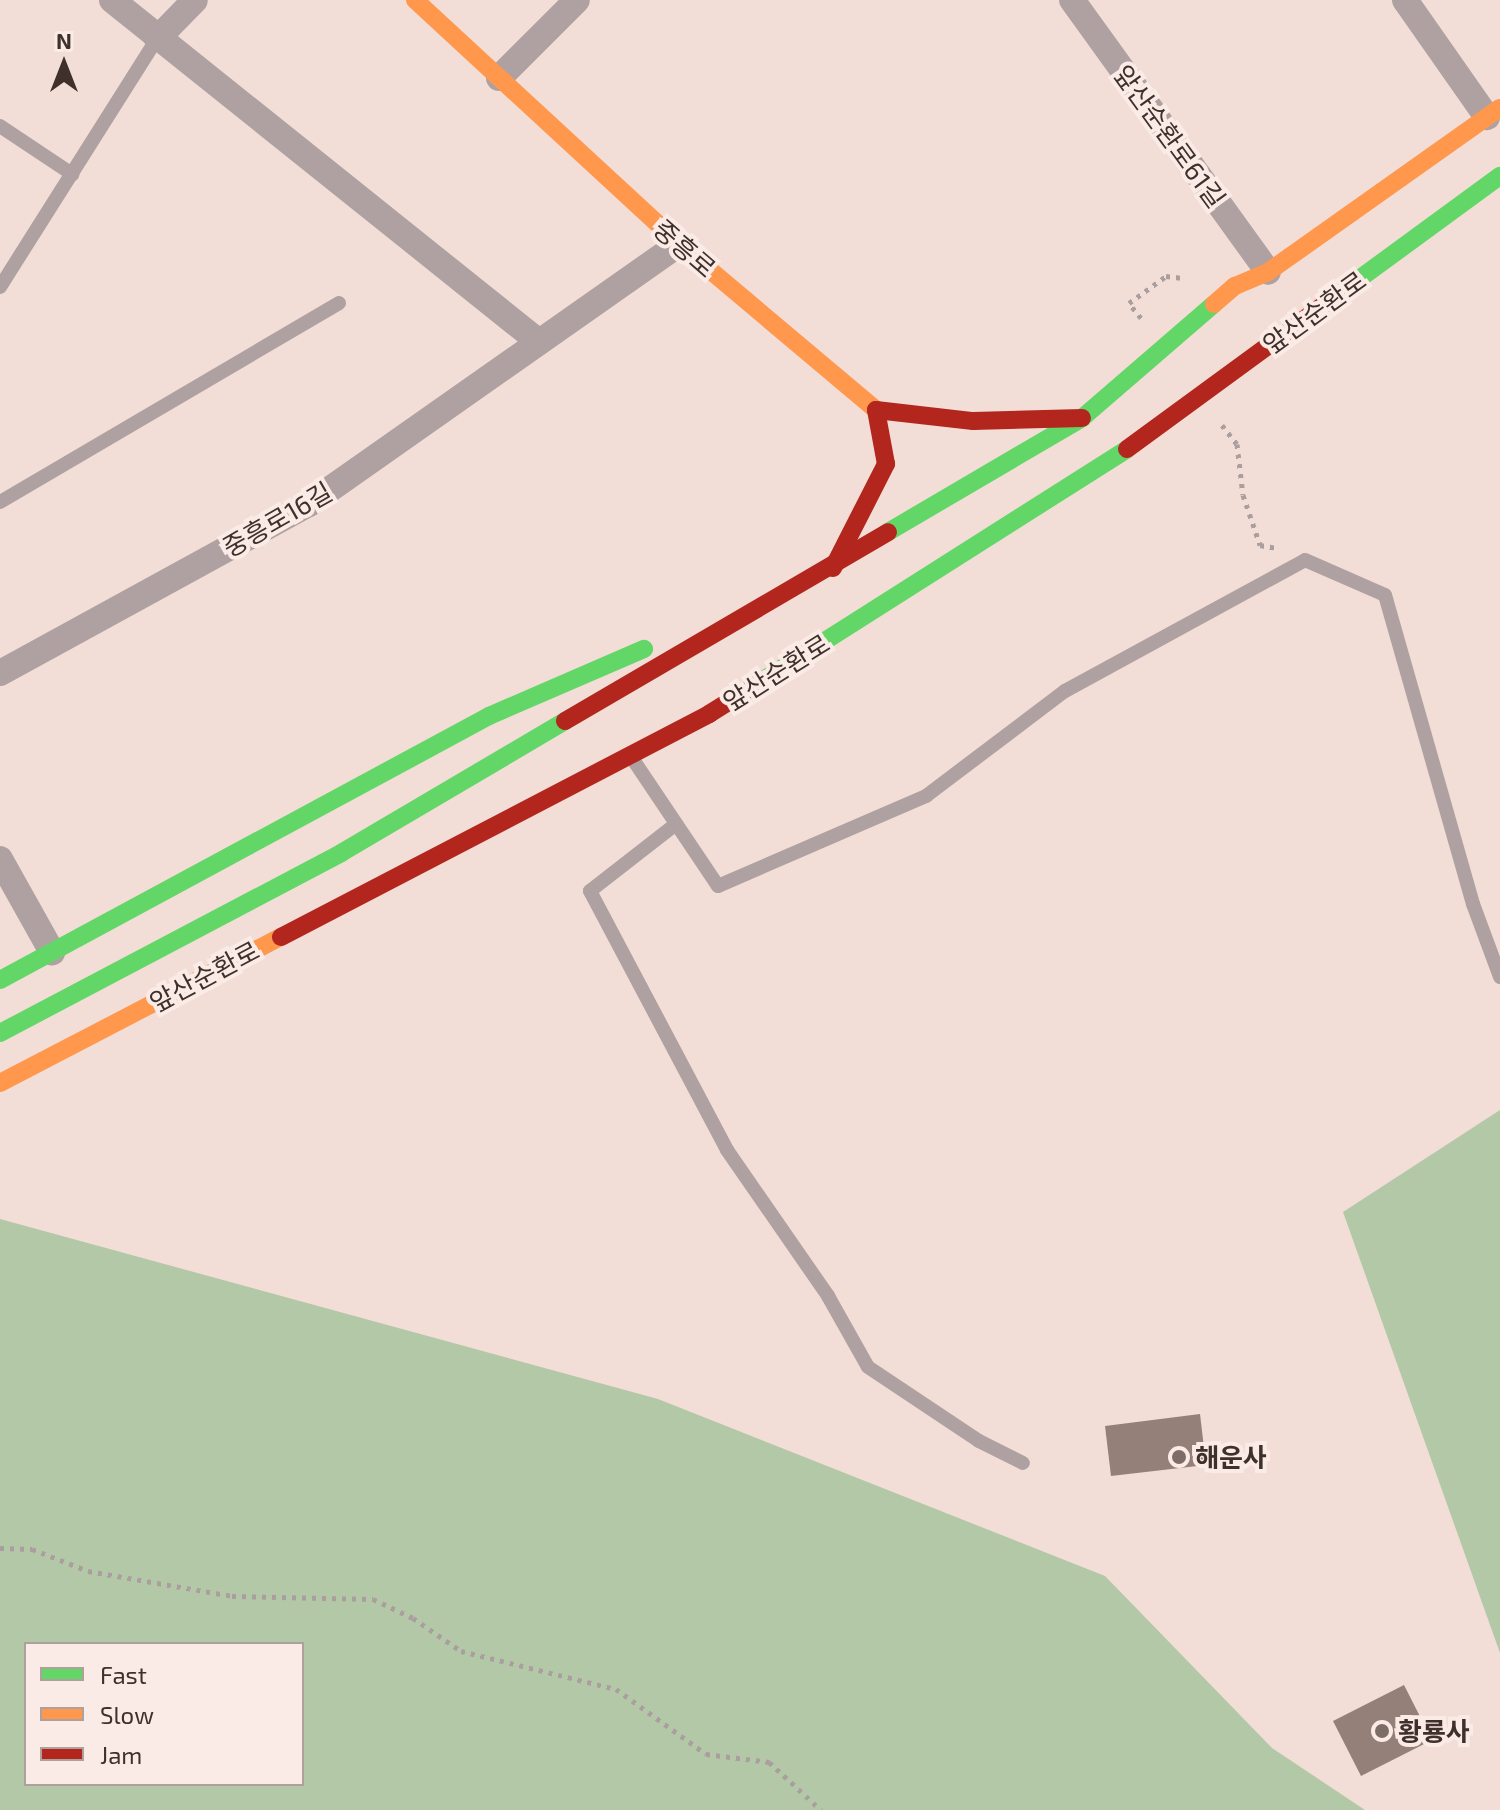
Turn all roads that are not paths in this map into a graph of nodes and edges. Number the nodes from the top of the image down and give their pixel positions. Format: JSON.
{"nodes":[{"id":1,"x":112,"y":0,"type":"edge"},
{"id":2,"x":195,"y":0,"type":"edge"},
{"id":3,"x":415,"y":0,"type":"edge"},
{"id":4,"x":577,"y":0,"type":"edge"},
{"id":5,"x":1072,"y":0,"type":"edge"},
{"id":6,"x":1405,"y":0,"type":"edge"},
{"id":7,"x":157,"y":39,"type":"junction"},
{"id":8,"x":499,"y":78,"type":"junction"},
{"id":9,"x":1494,"y":113,"type":"edge"},
{"id":10,"x":0,"y":126,"type":"edge"},
{"id":11,"x":72,"y":174,"type":"junction"},
{"id":12,"x":1500,"y":176,"type":"edge"},
{"id":13,"x":679,"y":244,"type":"junction"},
{"id":14,"x":1268,"y":272,"type":"junction"},
{"id":15,"x":0,"y":287,"type":"edge"},
{"id":16,"x":339,"y":303,"type":"dead end"},
{"id":17,"x":539,"y":342,"type":"junction"},
{"id":18,"x":876,"y":410,"type":"junction"},
{"id":19,"x":1082,"y":418,"type":"junction"},
{"id":20,"x":0,"y":502,"type":"edge"},
{"id":21,"x":833,"y":568,"type":"junction"},
{"id":22,"x":0,"y":673,"type":"edge"},
{"id":23,"x":630,"y":755,"type":"junction"},
{"id":24,"x":676,"y":824,"type":"junction"},
{"id":25,"x":0,"y":859,"type":"edge"},
{"id":26,"x":52,"y":952,"type":"junction"},
{"id":27,"x":1500,"y":977,"type":"edge"},
{"id":28,"x":0,"y":980,"type":"edge"},
{"id":29,"x":0,"y":1033,"type":"edge"},
{"id":30,"x":0,"y":1084,"type":"edge"},
{"id":31,"x":1023,"y":1463,"type":"dead end"}],
"edges":[{"from":1,"to":7,"type":"street"},
{"from":2,"to":7,"type":"street"},
{"from":3,"to":8,"type":"main road","name":"중흥로"},
{"from":4,"to":8,"type":"street"},
{"from":5,"to":14,"type":"street","name":"앞산순환로61길"},
{"from":6,"to":9,"type":"street"},
{"from":7,"to":11,"type":"lane"},
{"from":7,"to":17,"type":"street"},
{"from":8,"to":13,"type":"main road","name":"중흥로"},
{"from":9,"to":14,"type":"main road","name":"앞산순환로"},
{"from":10,"to":11,"type":"lane"},
{"from":11,"to":15,"type":"lane"},
{"from":12,"to":23,"type":"main road","name":"앞산순환로"},
{"from":13,"to":17,"type":"street","name":"중흥로16길"},
{"from":13,"to":18,"type":"main road","name":"중흥로"},
{"from":14,"to":19,"type":"main road","name":"앞산순환로"},
{"from":16,"to":20,"type":"lane"},
{"from":17,"to":22,"type":"street","name":"중흥로16길"},
{"from":18,"to":19,"type":"main road"},
{"from":18,"to":21,"type":"main road"},
{"from":19,"to":21,"type":"main road","name":"앞산순환로"},
{"from":21,"to":26,"type":"main road","name":"앞산순환로"},
{"from":21,"to":29,"type":"main road","name":"앞산순환로"},
{"from":23,"to":24,"type":"lane"},
{"from":23,"to":30,"type":"main road","name":"앞산순환로"},
{"from":24,"to":27,"type":"lane"},
{"from":24,"to":31,"type":"lane"},
{"from":25,"to":26,"type":"street"},
{"from":26,"to":28,"type":"main road","name":"앞산순환로"}]}
